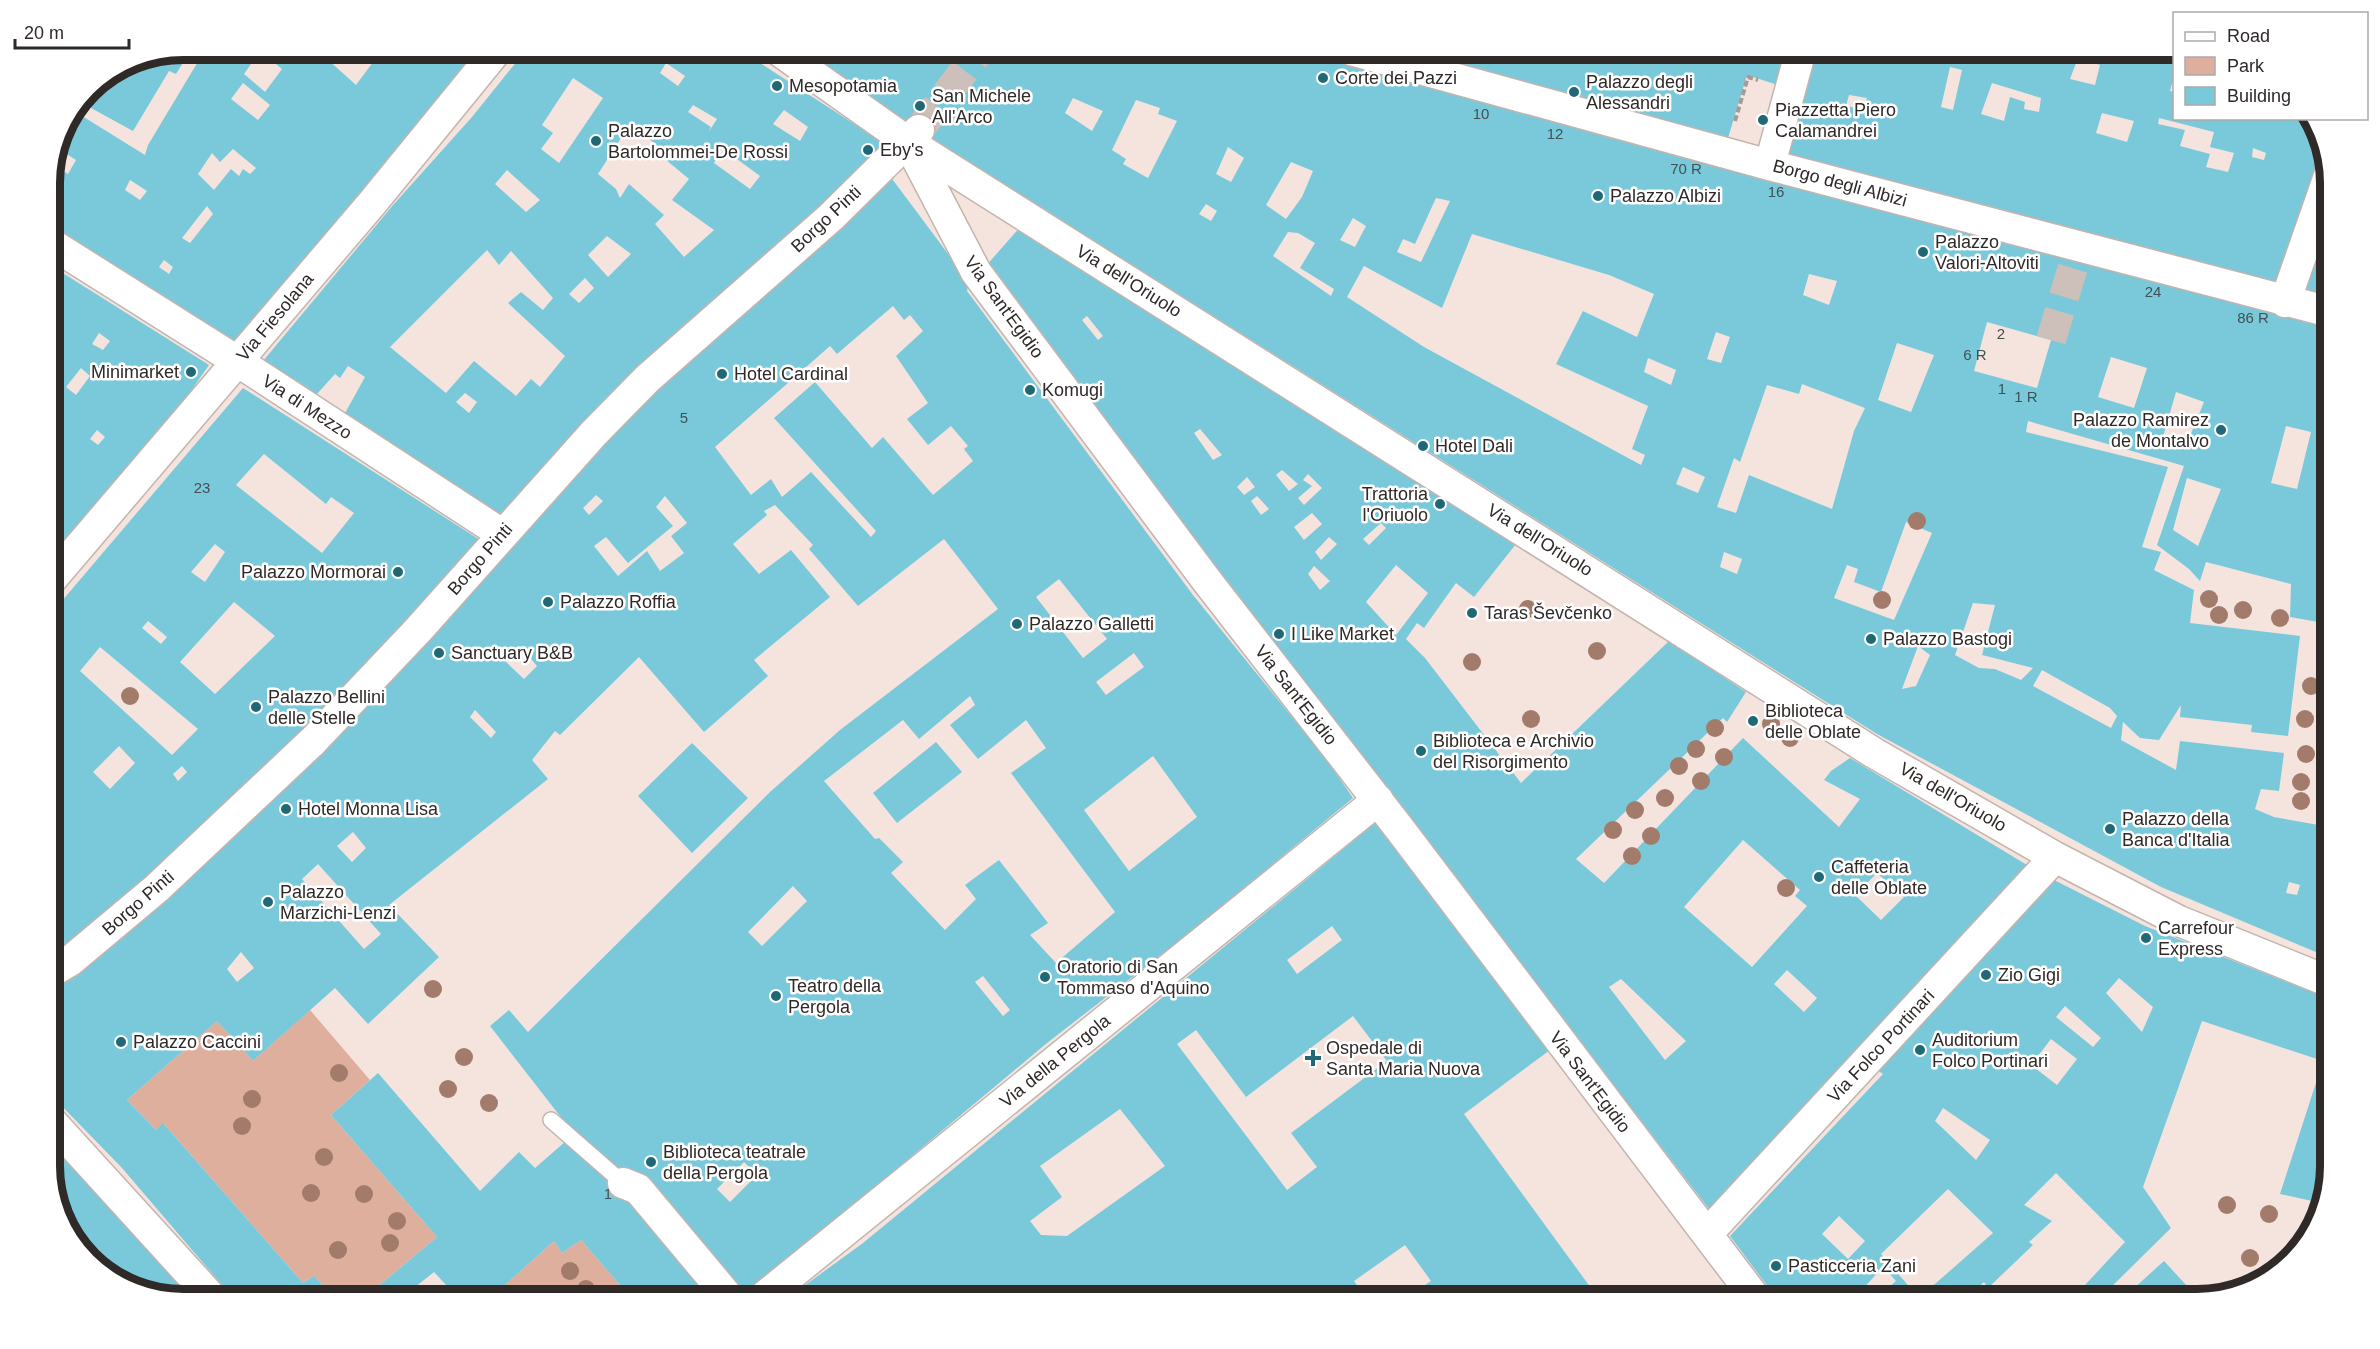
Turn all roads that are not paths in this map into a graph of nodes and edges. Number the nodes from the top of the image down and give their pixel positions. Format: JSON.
{"nodes":[{"id":1,"x":489,"y":60,"type":"edge"},
{"id":2,"x":794,"y":60,"type":"edge"},
{"id":3,"x":1388,"y":60,"type":"edge"},
{"id":4,"x":1795,"y":60,"type":"edge"},
{"id":5,"x":913,"y":136,"type":"junction"},
{"id":6,"x":1770,"y":164,"type":"junction"},
{"id":7,"x":2320,"y":202,"type":"edge"},
{"id":8,"x":60,"y":249,"type":"edge"},
{"id":9,"x":2285,"y":302,"type":"junction"},
{"id":10,"x":2320,"y":310,"type":"edge"},
{"id":11,"x":237,"y":362,"type":"junction"},
{"id":12,"x":502,"y":534,"type":"junction"},
{"id":13,"x":60,"y":569,"type":"edge"},
{"id":14,"x":1378,"y":800,"type":"junction"},
{"id":15,"x":2055,"y":857,"type":"junction"},
{"id":16,"x":60,"y":967,"type":"edge"},
{"id":17,"x":2320,"y":978,"type":"edge"},
{"id":18,"x":551,"y":1120,"type":"dead end"},
{"id":19,"x":60,"y":1131,"type":"edge"},
{"id":20,"x":623,"y":1183,"type":"joint"},
{"id":21,"x":1707,"y":1234,"type":"junction"},
{"id":22,"x":204,"y":1289,"type":"edge"},
{"id":23,"x":722,"y":1289,"type":"edge"},
{"id":24,"x":773,"y":1289,"type":"edge"},
{"id":25,"x":1748,"y":1289,"type":"edge"}],
"edges":[{"from":1,"to":11,"type":"street","name":"Via Fiesolana"},
{"from":2,"to":5,"type":"street","name":"Via dell'Oriuolo"},
{"from":3,"to":6,"type":"street","name":"Borgo degli Albizi"},
{"from":4,"to":6,"type":"street"},
{"from":5,"to":12,"type":"street","name":"Borgo Pinti"},
{"from":5,"to":14,"type":"street","name":"Via Sant'Egidio"},
{"from":5,"to":15,"type":"street","name":"Via dell'Oriuolo"},
{"from":6,"to":9,"type":"street","name":"Borgo degli Albizi"},
{"from":7,"to":9,"type":"street"},
{"from":8,"to":11,"type":"street","name":"Via di Mezzo"},
{"from":9,"to":10,"type":"street","name":"Borgo degli Albizi"},
{"from":11,"to":12,"type":"street","name":"Via di Mezzo"},
{"from":11,"to":13,"type":"street","name":"Via Fiesolana"},
{"from":12,"to":16,"type":"street","name":"Borgo Pinti"},
{"from":14,"to":21,"type":"street","name":"Via Sant'Egidio"},
{"from":14,"to":24,"type":"street","name":"Via della Pergola"},
{"from":15,"to":17,"type":"street","name":"Via dell'Oriuolo"},
{"from":15,"to":21,"type":"street","name":"Via Folco Portinari"},
{"from":18,"to":20,"type":"lane"},
{"from":19,"to":22,"type":"street"},
{"from":20,"to":23,"type":"street"},
{"from":21,"to":25,"type":"street","name":"Via Sant'Egidio"}]}
